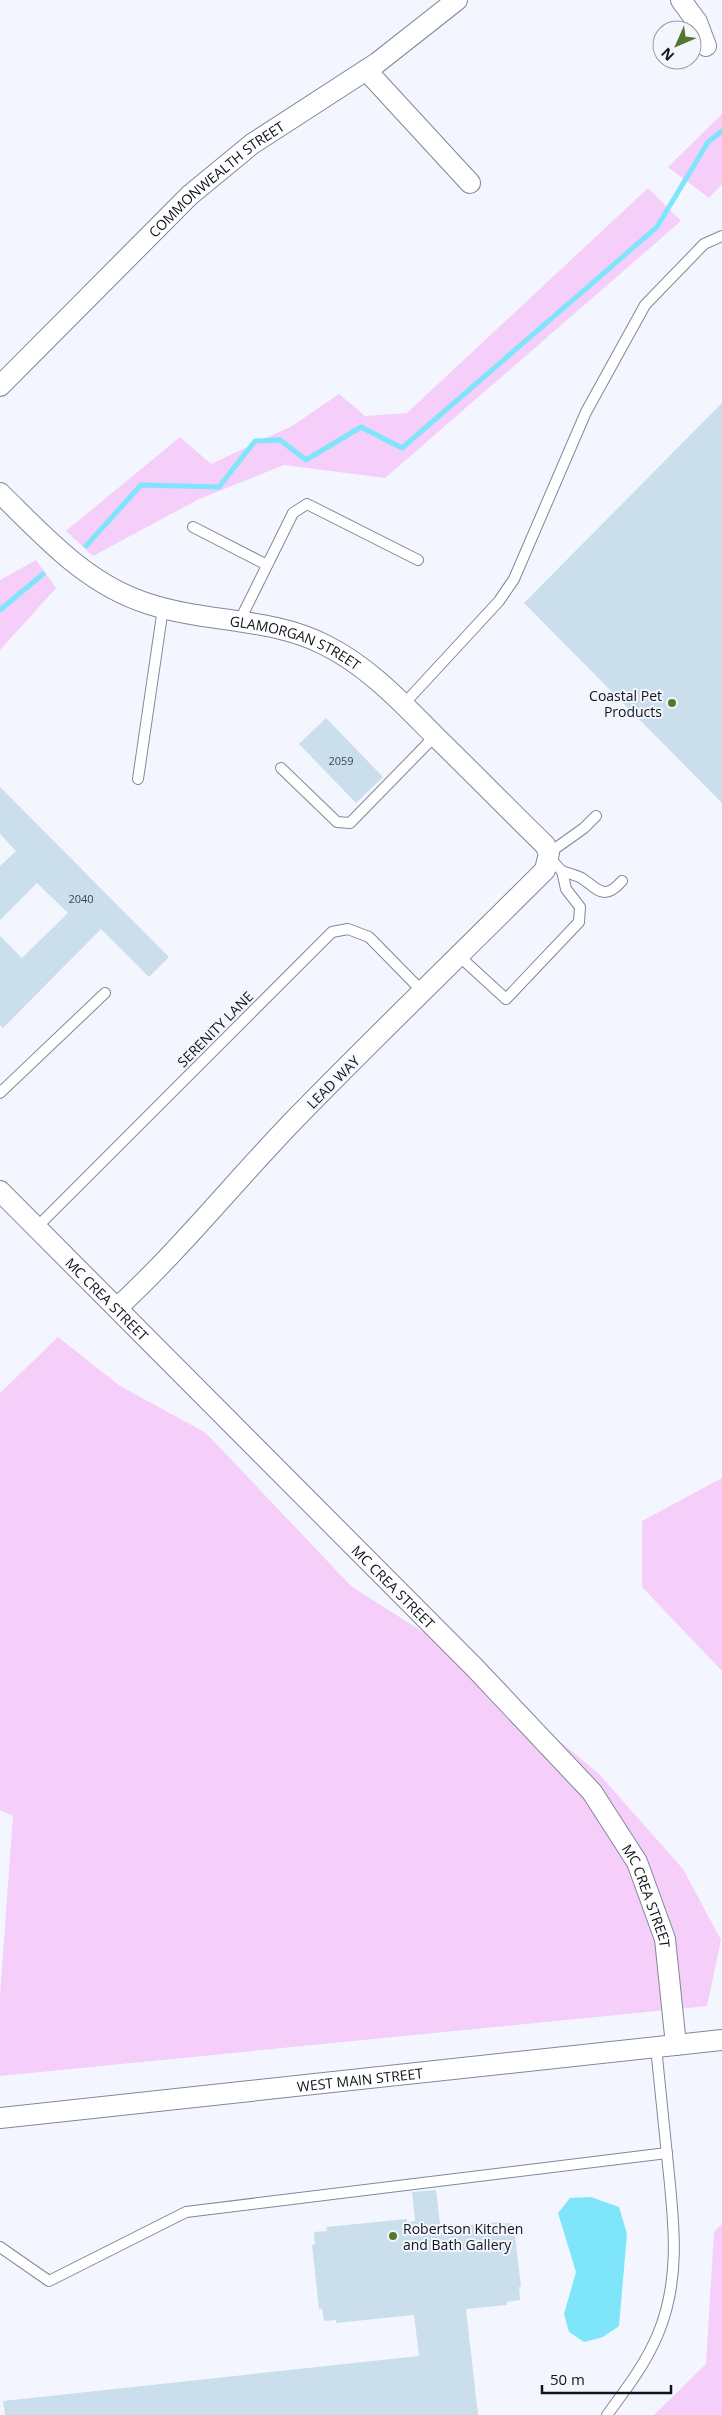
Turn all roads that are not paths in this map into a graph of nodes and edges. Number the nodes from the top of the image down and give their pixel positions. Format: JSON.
{"nodes":[{"id":1,"x":457,"y":0,"type":"edge"},
{"id":2,"x":681,"y":0,"type":"edge"},
{"id":3,"x":706,"y":46,"type":"dead end"},
{"id":4,"x":366,"y":70,"type":"junction"},
{"id":5,"x":470,"y":183,"type":"dead end"},
{"id":6,"x":722,"y":236,"type":"edge"},
{"id":7,"x":0,"y":386,"type":"edge"},
{"id":8,"x":3,"y":501,"type":"edge"},
{"id":9,"x":193,"y":527,"type":"dead end"},
{"id":10,"x":418,"y":560,"type":"dead end"},
{"id":11,"x":267,"y":565,"type":"junction"},
{"id":12,"x":163,"y":608,"type":"junction"},
{"id":13,"x":240,"y":620,"type":"junction"},
{"id":14,"x":404,"y":705,"type":"junction"},
{"id":15,"x":435,"y":736,"type":"junction"},
{"id":16,"x":281,"y":768,"type":"dead end"},
{"id":17,"x":138,"y":779,"type":"dead end"},
{"id":18,"x":596,"y":816,"type":"dead end"},
{"id":19,"x":554,"y":860,"type":"junction"},
{"id":20,"x":622,"y":881,"type":"dead end"},
{"id":21,"x":459,"y":956,"type":"junction"},
{"id":22,"x":423,"y":992,"type":"junction"},
{"id":23,"x":105,"y":993,"type":"dead end"},
{"id":24,"x":2,"y":1088,"type":"edge"},
{"id":25,"x":0,"y":1191,"type":"edge"},
{"id":26,"x":36,"y":1228,"type":"junction"},
{"id":27,"x":117,"y":1308,"type":"junction"},
{"id":28,"x":722,"y":2040,"type":"edge"},
{"id":29,"x":666,"y":2046,"type":"junction"},
{"id":30,"x":0,"y":2118,"type":"edge"},
{"id":31,"x":667,"y":2153,"type":"junction"},
{"id":32,"x":0,"y":2247,"type":"edge"},
{"id":33,"x":607,"y":2415,"type":"edge"}],
"edges":[{"from":1,"to":4,"type":"street","name":"COMMONWEALTH STREET"},
{"from":2,"to":3,"type":"street"},
{"from":4,"to":5,"type":"street"},
{"from":4,"to":7,"type":"street","name":"COMMONWEALTH STREET"},
{"from":6,"to":14,"type":"lane"},
{"from":8,"to":12,"type":"street","name":"GLAMORGAN STREET"},
{"from":9,"to":11,"type":"lane"},
{"from":10,"to":11,"type":"lane"},
{"from":11,"to":13,"type":"lane"},
{"from":12,"to":13,"type":"street","name":"GLAMORGAN STREET"},
{"from":12,"to":17,"type":"lane"},
{"from":13,"to":14,"type":"street","name":"GLAMORGAN STREET"},
{"from":14,"to":15,"type":"street","name":"GLAMORGAN STREET"},
{"from":15,"to":16,"type":"lane"},
{"from":15,"to":19,"type":"street","name":"GLAMORGAN STREET"},
{"from":18,"to":19,"type":"lane"},
{"from":19,"to":20,"type":"lane"},
{"from":19,"to":21,"type":"street","name":"LEAD WAY"},
{"from":19,"to":21,"type":"lane"},
{"from":21,"to":22,"type":"street","name":"LEAD WAY"},
{"from":22,"to":26,"type":"lane","name":"SERENITY LANE"},
{"from":22,"to":27,"type":"street","name":"LEAD WAY"},
{"from":23,"to":24,"type":"lane"},
{"from":25,"to":26,"type":"street","name":"MC CREA STREET"},
{"from":26,"to":27,"type":"street","name":"MC CREA STREET"},
{"from":27,"to":29,"type":"street","name":"MC CREA STREET"},
{"from":28,"to":29,"type":"street","name":"WEST MAIN STREET"},
{"from":29,"to":30,"type":"street","name":"WEST MAIN STREET"},
{"from":29,"to":31,"type":"lane"},
{"from":31,"to":32,"type":"lane"},
{"from":31,"to":33,"type":"lane"}]}
